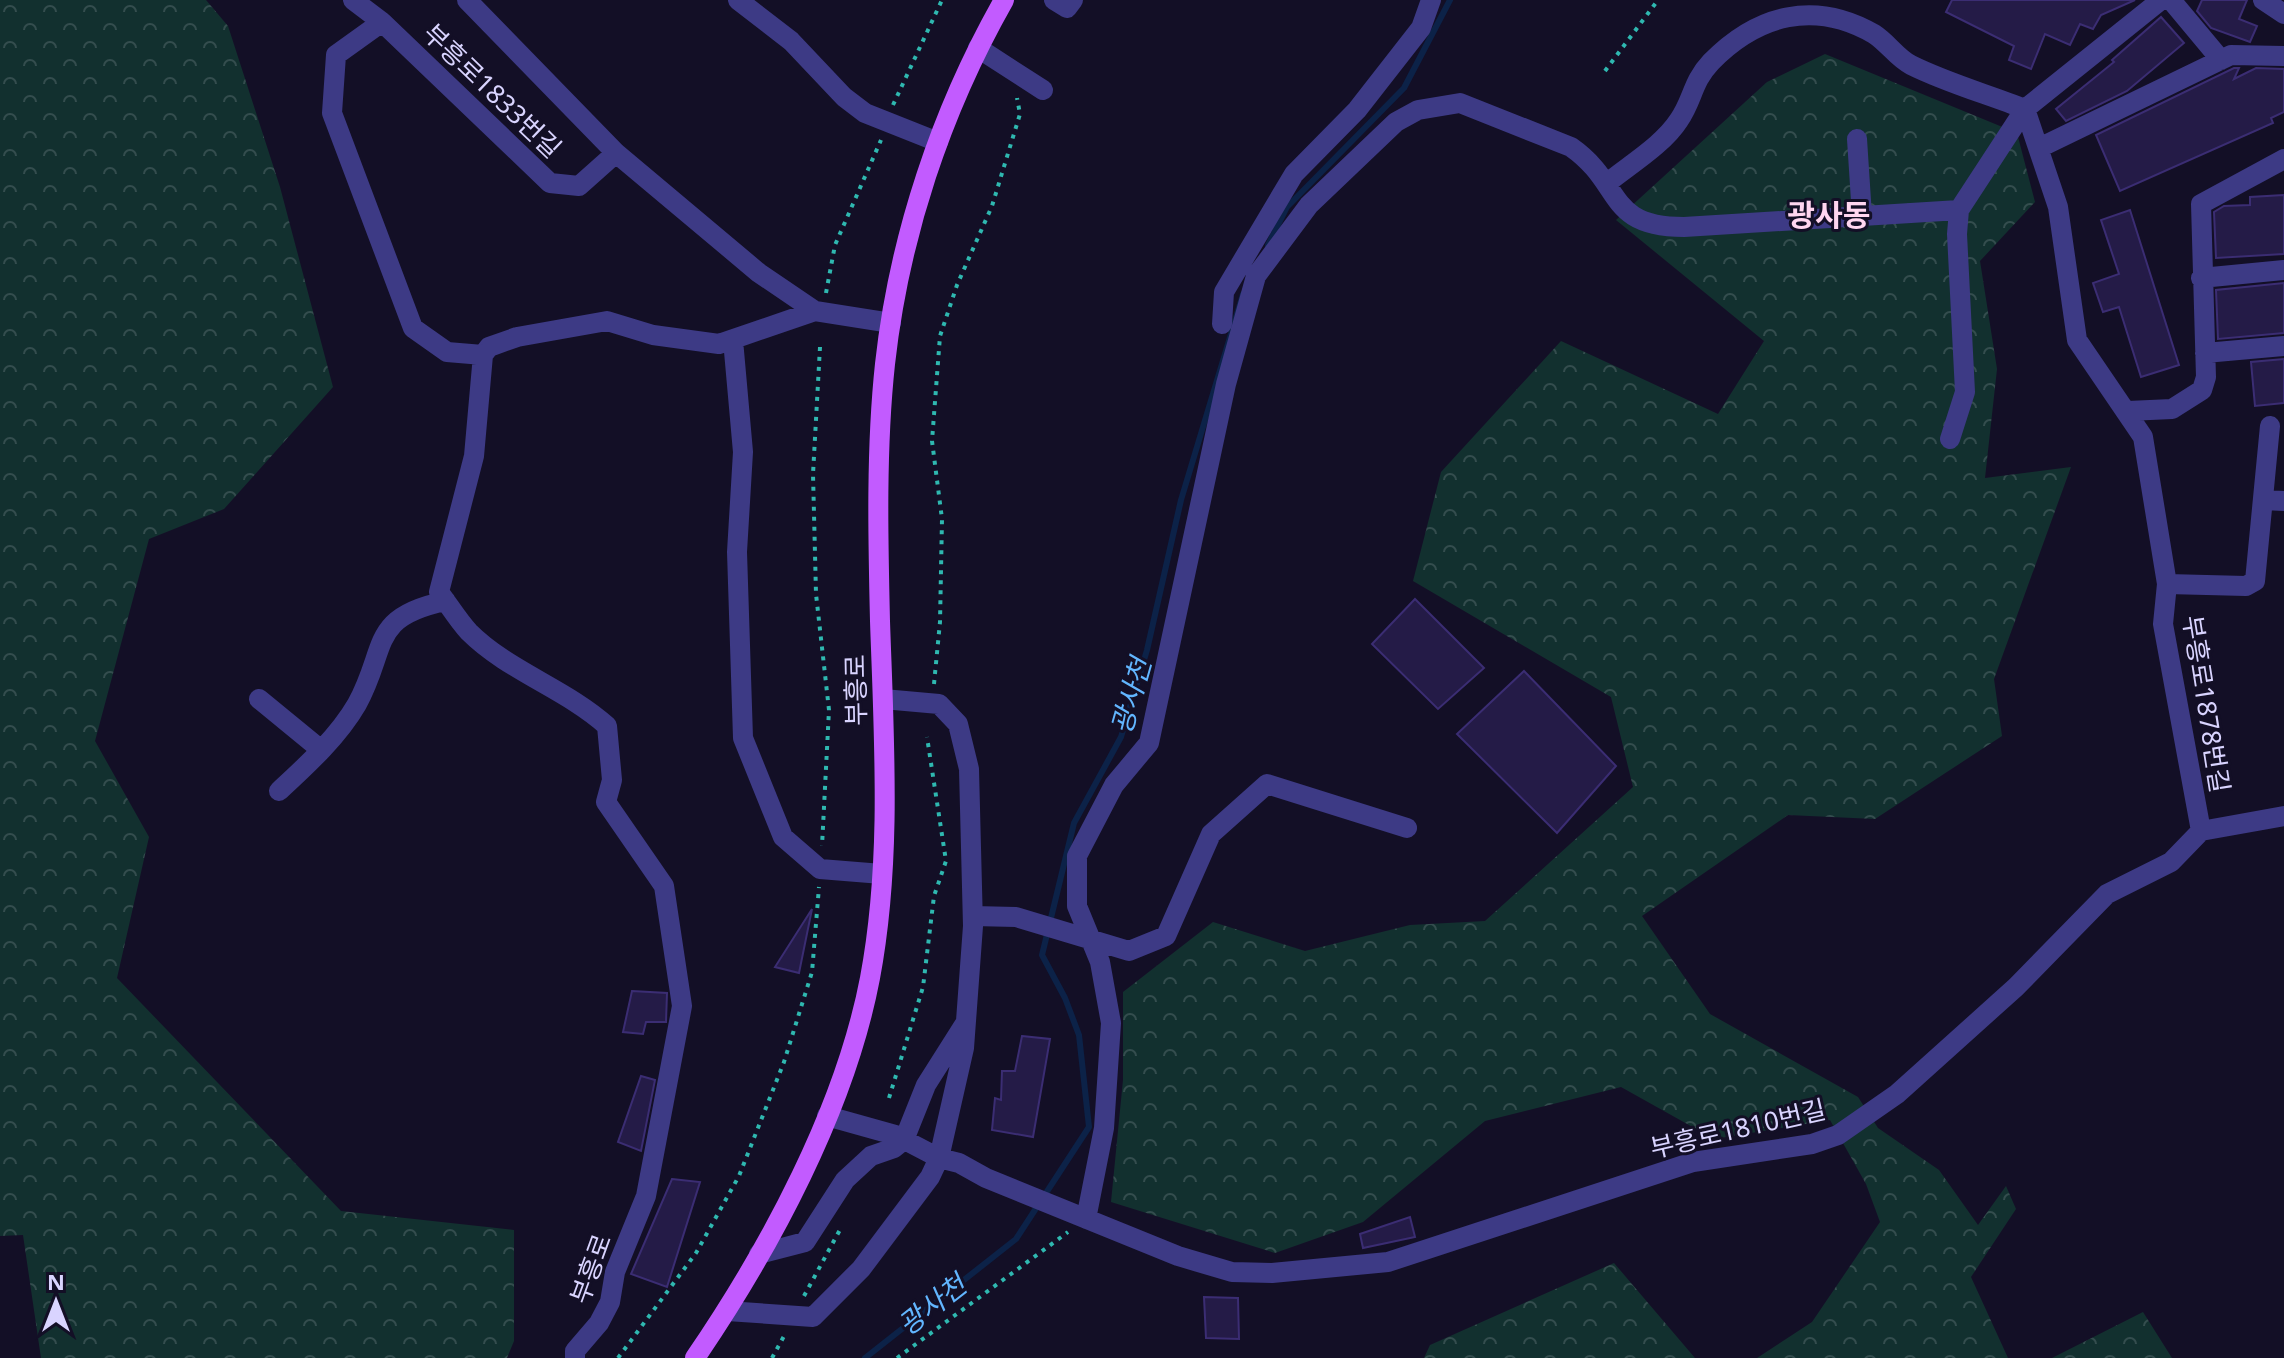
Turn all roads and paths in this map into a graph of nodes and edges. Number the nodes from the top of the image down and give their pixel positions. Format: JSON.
{"nodes":[{"id":1,"x":353,"y":0,"type":"edge"},
{"id":2,"x":467,"y":0,"type":"edge"},
{"id":3,"x":738,"y":0,"type":"edge"},
{"id":4,"x":942,"y":0,"type":"edge"},
{"id":5,"x":1004,"y":0,"type":"edge"},
{"id":6,"x":1054,"y":0,"type":"edge"},
{"id":7,"x":1073,"y":0,"type":"edge"},
{"id":8,"x":1431,"y":0,"type":"edge"},
{"id":9,"x":1658,"y":0,"type":"edge"},
{"id":10,"x":2161,"y":0,"type":"edge"},
{"id":11,"x":2171,"y":0,"type":"edge"},
{"id":12,"x":2263,"y":0,"type":"edge"},
{"id":13,"x":2284,"y":14,"type":"edge"},
{"id":14,"x":382,"y":22,"type":"junction"},
{"id":15,"x":978,"y":48,"type":"junction"},
{"id":16,"x":2284,"y":56,"type":"edge"},
{"id":17,"x":2221,"y":60,"type":"junction"},
{"id":18,"x":1605,"y":71,"type":"dead end"},
{"id":19,"x":1043,"y":90,"type":"dead end"},
{"id":20,"x":1017,"y":97,"type":"dead end"},
{"id":21,"x":2025,"y":109,"type":"junction"},
{"id":22,"x":1360,"y":112,"type":"junction"},
{"id":23,"x":887,"y":121,"type":"junction"},
{"id":24,"x":1385,"y":130,"type":"junction"},
{"id":25,"x":1857,"y":139,"type":"dead end"},
{"id":26,"x":938,"y":142,"type":"junction"},
{"id":27,"x":2039,"y":148,"type":"junction"},
{"id":28,"x":616,"y":153,"type":"junction"},
{"id":29,"x":2284,"y":159,"type":"edge"},
{"id":30,"x":1606,"y":184,"type":"junction"},
{"id":31,"x":1959,"y":210,"type":"junction"},
{"id":32,"x":1862,"y":216,"type":"junction"},
{"id":33,"x":2284,"y":270,"type":"edge"},
{"id":34,"x":2201,"y":278,"type":"junction"},
{"id":35,"x":820,"y":303,"type":"junction"},
{"id":36,"x":891,"y":323,"type":"junction"},
{"id":37,"x":1222,"y":324,"type":"dead end"},
{"id":38,"x":738,"y":338,"type":"junction"},
{"id":39,"x":2284,"y":346,"type":"edge"},
{"id":40,"x":820,"y":347,"type":"dead end"},
{"id":41,"x":2205,"y":353,"type":"junction"},
{"id":42,"x":483,"y":355,"type":"junction"},
{"id":43,"x":2128,"y":411,"type":"junction"},
{"id":44,"x":2270,"y":426,"type":"dead end"},
{"id":45,"x":1950,"y":439,"type":"dead end"},
{"id":46,"x":2263,"y":500,"type":"junction"},
{"id":47,"x":2284,"y":501,"type":"edge"},
{"id":48,"x":2167,"y":584,"type":"junction"},
{"id":49,"x":446,"y":601,"type":"junction"},
{"id":50,"x":934,"y":684,"type":"dead end"},
{"id":51,"x":259,"y":699,"type":"dead end"},
{"id":52,"x":883,"y":699,"type":"junction"},
{"id":53,"x":927,"y":737,"type":"dead end"},
{"id":54,"x":320,"y":749,"type":"junction"},
{"id":55,"x":279,"y":791,"type":"dead end"},
{"id":56,"x":2284,"y":816,"type":"edge"},
{"id":57,"x":1407,"y":828,"type":"dead end"},
{"id":58,"x":2201,"y":831,"type":"junction"},
{"id":59,"x":820,"y":869,"type":"junction"},
{"id":60,"x":882,"y":874,"type":"junction"},
{"id":61,"x":973,"y":916,"type":"junction"},
{"id":62,"x":1087,"y":940,"type":"junction"},
{"id":63,"x":966,"y":1024,"type":"junction"},
{"id":64,"x":889,"y":1098,"type":"dead end"},
{"id":65,"x":827,"y":1116,"type":"junction"},
{"id":66,"x":904,"y":1140,"type":"junction"},
{"id":67,"x":939,"y":1158,"type":"junction"},
{"id":68,"x":1077,"y":1215,"type":"junction"},
{"id":69,"x":842,"y":1225,"type":"dead end"},
{"id":70,"x":759,"y":1254,"type":"junction"},
{"id":71,"x":727,"y":1311,"type":"junction"},
{"id":72,"x":795,"y":1314,"type":"junction"},
{"id":73,"x":575,"y":1358,"type":"edge"},
{"id":74,"x":618,"y":1358,"type":"edge"},
{"id":75,"x":695,"y":1358,"type":"edge"},
{"id":76,"x":772,"y":1358,"type":"edge"},
{"id":77,"x":897,"y":1358,"type":"edge"}],
"edges":[{"from":1,"to":14,"type":"street","name":"부흥로1833번길"},
{"from":2,"to":28,"type":"street","name":"부흥로1833번길"},
{"from":3,"to":23,"type":"street"},
{"from":4,"to":23,"type":"path"},
{"from":5,"to":15,"type":"main road","name":"부흥로"},
{"from":6,"to":7,"type":"street"},
{"from":8,"to":22,"type":"street"},
{"from":9,"to":18,"type":"path"},
{"from":10,"to":21,"type":"street"},
{"from":11,"to":17,"type":"street"},
{"from":12,"to":13,"type":"street"},
{"from":14,"to":28,"type":"street","name":"부흥로1833번길"},
{"from":14,"to":42,"type":"street"},
{"from":15,"to":19,"type":"street"},
{"from":15,"to":26,"type":"main road","name":"부흥로"},
{"from":16,"to":17,"type":"street"},
{"from":17,"to":27,"type":"street"},
{"from":20,"to":50,"type":"path"},
{"from":21,"to":27,"type":"street","name":"부흥로1878번길"},
{"from":21,"to":30,"type":"street"},
{"from":21,"to":31,"type":"street"},
{"from":22,"to":24,"type":"street"},
{"from":22,"to":37,"type":"street"},
{"from":23,"to":26,"type":"street"},
{"from":23,"to":35,"type":"path"},
{"from":24,"to":30,"type":"street"},
{"from":24,"to":62,"type":"street"},
{"from":25,"to":32,"type":"street"},
{"from":26,"to":36,"type":"main road","name":"부흥로"},
{"from":27,"to":43,"type":"street","name":"부흥로1878번길"},
{"from":28,"to":35,"type":"street","name":"부흥로1833번길"},
{"from":29,"to":34,"type":"street"},
{"from":30,"to":32,"type":"street"},
{"from":31,"to":32,"type":"street"},
{"from":31,"to":45,"type":"street"},
{"from":33,"to":34,"type":"street"},
{"from":34,"to":41,"type":"street"},
{"from":35,"to":36,"type":"street","name":"부흥로1833번길"},
{"from":35,"to":38,"type":"street","name":"부흥로1833번길"},
{"from":36,"to":52,"type":"main road","name":"부흥로"},
{"from":38,"to":42,"type":"street"},
{"from":38,"to":59,"type":"street"},
{"from":39,"to":41,"type":"street"},
{"from":40,"to":59,"type":"path"},
{"from":41,"to":43,"type":"street"},
{"from":42,"to":49,"type":"street"},
{"from":43,"to":48,"type":"street","name":"부흥로1878번길"},
{"from":44,"to":46,"type":"street","name":"부흥로1878번길"},
{"from":46,"to":47,"type":"street"},
{"from":46,"to":48,"type":"street","name":"부흥로1878번길"},
{"from":48,"to":58,"type":"street","name":"부흥로1878번길"},
{"from":49,"to":54,"type":"street"},
{"from":49,"to":73,"type":"street","name":"부흥로"},
{"from":51,"to":54,"type":"street"},
{"from":52,"to":60,"type":"main road","name":"부흥로"},
{"from":52,"to":61,"type":"street"},
{"from":53,"to":64,"type":"path"},
{"from":54,"to":55,"type":"street"},
{"from":56,"to":58,"type":"street"},
{"from":57,"to":62,"type":"street"},
{"from":58,"to":68,"type":"street","name":"부흥로1810번길"},
{"from":59,"to":60,"type":"street"},
{"from":59,"to":74,"type":"path"},
{"from":60,"to":65,"type":"main road","name":"부흥로"},
{"from":61,"to":62,"type":"street"},
{"from":61,"to":63,"type":"street"},
{"from":62,"to":68,"type":"street"},
{"from":63,"to":66,"type":"street"},
{"from":63,"to":67,"type":"street"},
{"from":65,"to":66,"type":"street"},
{"from":65,"to":70,"type":"main road","name":"부흥로"},
{"from":66,"to":67,"type":"street"},
{"from":66,"to":70,"type":"street"},
{"from":67,"to":68,"type":"street","name":"부흥로1810번길"},
{"from":67,"to":72,"type":"street"},
{"from":68,"to":77,"type":"path"},
{"from":69,"to":72,"type":"path"},
{"from":70,"to":71,"type":"main road","name":"부흥로"},
{"from":71,"to":72,"type":"street"},
{"from":71,"to":75,"type":"main road","name":"부흥로"},
{"from":72,"to":76,"type":"path"}]}
